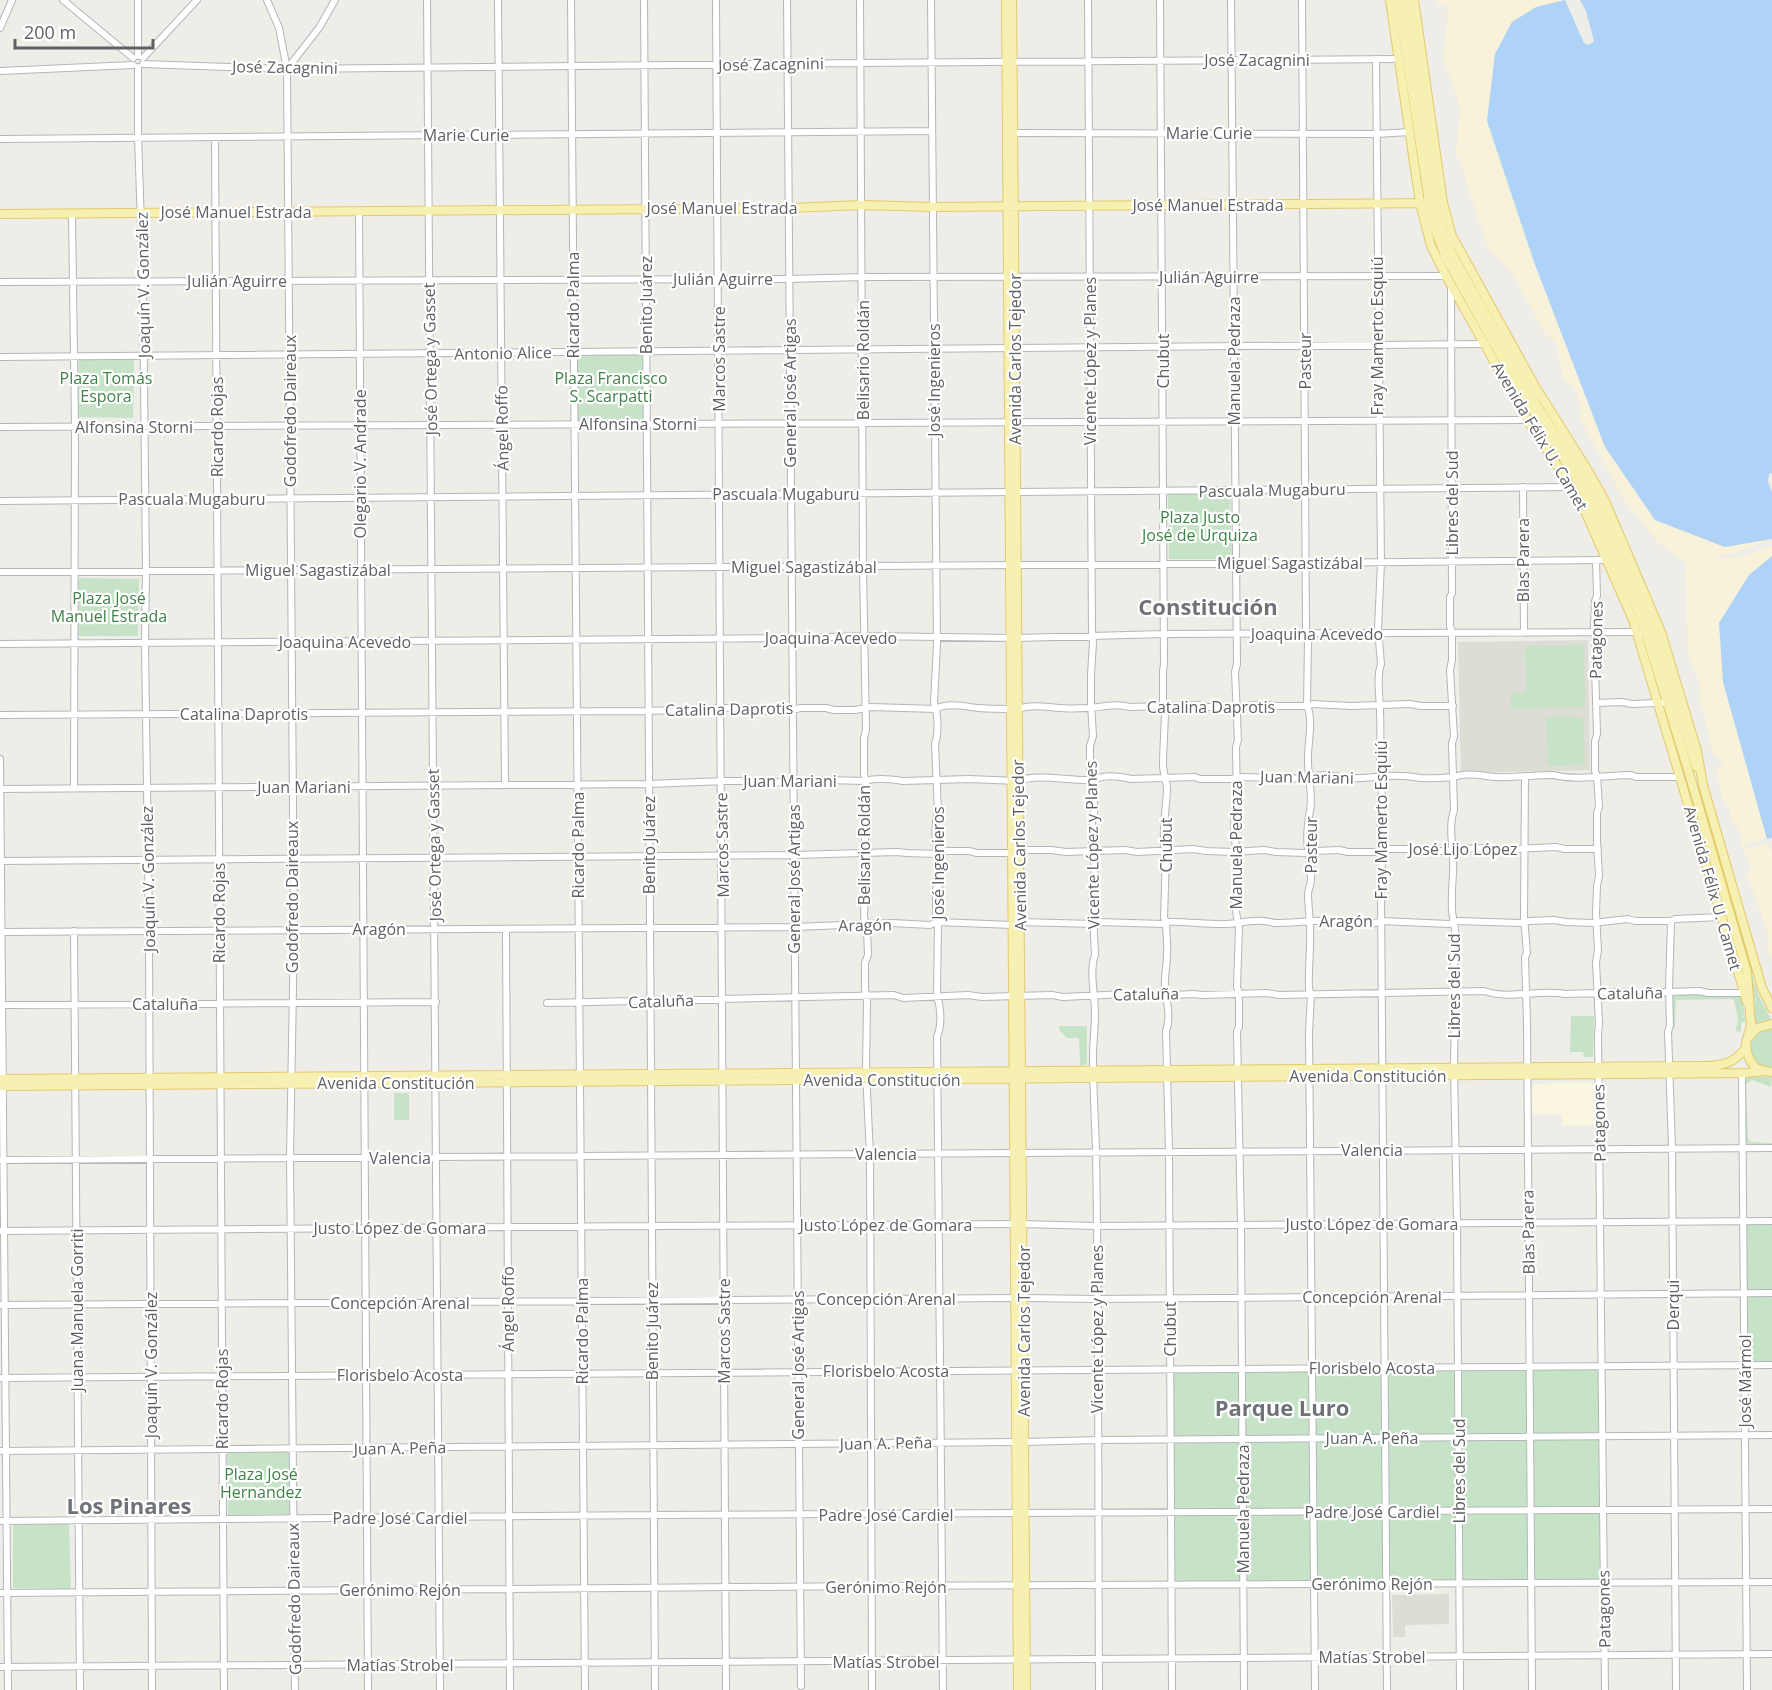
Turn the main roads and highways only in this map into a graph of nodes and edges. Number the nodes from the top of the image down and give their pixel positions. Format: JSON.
{"nodes":[{"id":1,"x":1006,"y":0,"type":"edge"},
{"id":2,"x":1012,"y":0,"type":"edge"},
{"id":3,"x":1390,"y":0,"type":"edge"},
{"id":4,"x":1398,"y":0,"type":"edge"},
{"id":5,"x":1406,"y":0,"type":"edge"},
{"id":6,"x":1414,"y":0,"type":"edge"},
{"id":7,"x":1010,"y":63,"type":"junction"},
{"id":8,"x":1432,"y":203,"type":"junction"},
{"id":9,"x":1011,"y":206,"type":"junction"},
{"id":10,"x":0,"y":214,"type":"edge"},
{"id":11,"x":1650,"y":632,"type":"junction"},
{"id":12,"x":1671,"y":702,"type":"junction"},
{"id":13,"x":1017,"y":997,"type":"junction"},
{"id":14,"x":1772,"y":1008,"type":"edge"},
{"id":15,"x":1750,"y":1009,"type":"junction"},
{"id":16,"x":1772,"y":1024,"type":"edge"},
{"id":17,"x":1748,"y":1038,"type":"junction"},
{"id":18,"x":1746,"y":1048,"type":"junction"},
{"id":19,"x":1669,"y":1070,"type":"junction"},
{"id":20,"x":1770,"y":1071,"type":"edge"},
{"id":21,"x":1013,"y":1075,"type":"junction"},
{"id":22,"x":1022,"y":1075,"type":"junction"},
{"id":23,"x":1,"y":1082,"type":"edge"},
{"id":24,"x":1021,"y":1514,"type":"junction"},
{"id":25,"x":1022,"y":1661,"type":"junction"},
{"id":26,"x":1018,"y":1690,"type":"edge"},
{"id":27,"x":1026,"y":1690,"type":"edge"}],
"edges":[{"from":1,"to":7,"type":"main road","name":"Avenida Carlos Tejedor"},
{"from":2,"to":7,"type":"main road","name":"Avenida Carlos Tejedor"},
{"from":3,"to":8,"type":"main road","name":"Avenida Félix U. Camet"},
{"from":4,"to":8,"type":"main road","name":"Avenida Félix U. Camet"},
{"from":5,"to":8,"type":"main road","name":"Avenida Félix U. Camet"},
{"from":6,"to":8,"type":"main road","name":"Avenida Félix U. Camet"},
{"from":7,"to":9,"type":"main road","name":"Avenida Carlos Tejedor"},
{"from":8,"to":9,"type":"main road","name":"José Manuel Estrada"},
{"from":8,"to":11,"type":"main road","name":"Avenida Félix U. Camet"},
{"from":8,"to":11,"type":"main road","name":"Avenida Félix U. Camet"},
{"from":9,"to":10,"type":"main road","name":"José Manuel Estrada"},
{"from":9,"to":13,"type":"main road","name":"Avenida Carlos Tejedor"},
{"from":11,"to":12,"type":"main road","name":"Avenida Félix U. Camet"},
{"from":11,"to":12,"type":"main road","name":"Avenida Félix U. Camet"},
{"from":12,"to":14,"type":"main road","name":"Avenida Félix U. Camet"},
{"from":12,"to":15,"type":"main road","name":"Avenida Félix U. Camet"},
{"from":12,"to":15,"type":"main road","name":"Avenida Félix U. Camet"},
{"from":13,"to":21,"type":"main road","name":"Avenida Carlos Tejedor"},
{"from":13,"to":22,"type":"main road","name":"Avenida Carlos Tejedor"},
{"from":15,"to":17,"type":"main road","name":"Avenida Félix U. Camet"},
{"from":16,"to":17,"type":"main road"},
{"from":17,"to":18,"type":"main road","name":"Avenida Félix U. Camet"},
{"from":18,"to":19,"type":"main road","name":"Avenida Constitución"},
{"from":18,"to":20,"type":"main road"},
{"from":19,"to":20,"type":"main road","name":"Avenida Constitución"},
{"from":19,"to":22,"type":"main road","name":"Avenida Constitución"},
{"from":21,"to":22,"type":"main road","name":"Avenida Constitución"},
{"from":21,"to":23,"type":"main road","name":"Avenida Constitución"},
{"from":21,"to":24,"type":"main road","name":"Avenida Carlos Tejedor"},
{"from":22,"to":24,"type":"main road","name":"Avenida Carlos Tejedor"},
{"from":24,"to":25,"type":"main road","name":"Avenida Carlos Tejedor"},
{"from":25,"to":26,"type":"main road","name":"Avenida Carlos Tejedor"},
{"from":25,"to":27,"type":"main road","name":"Avenida Carlos Tejedor"}]}
